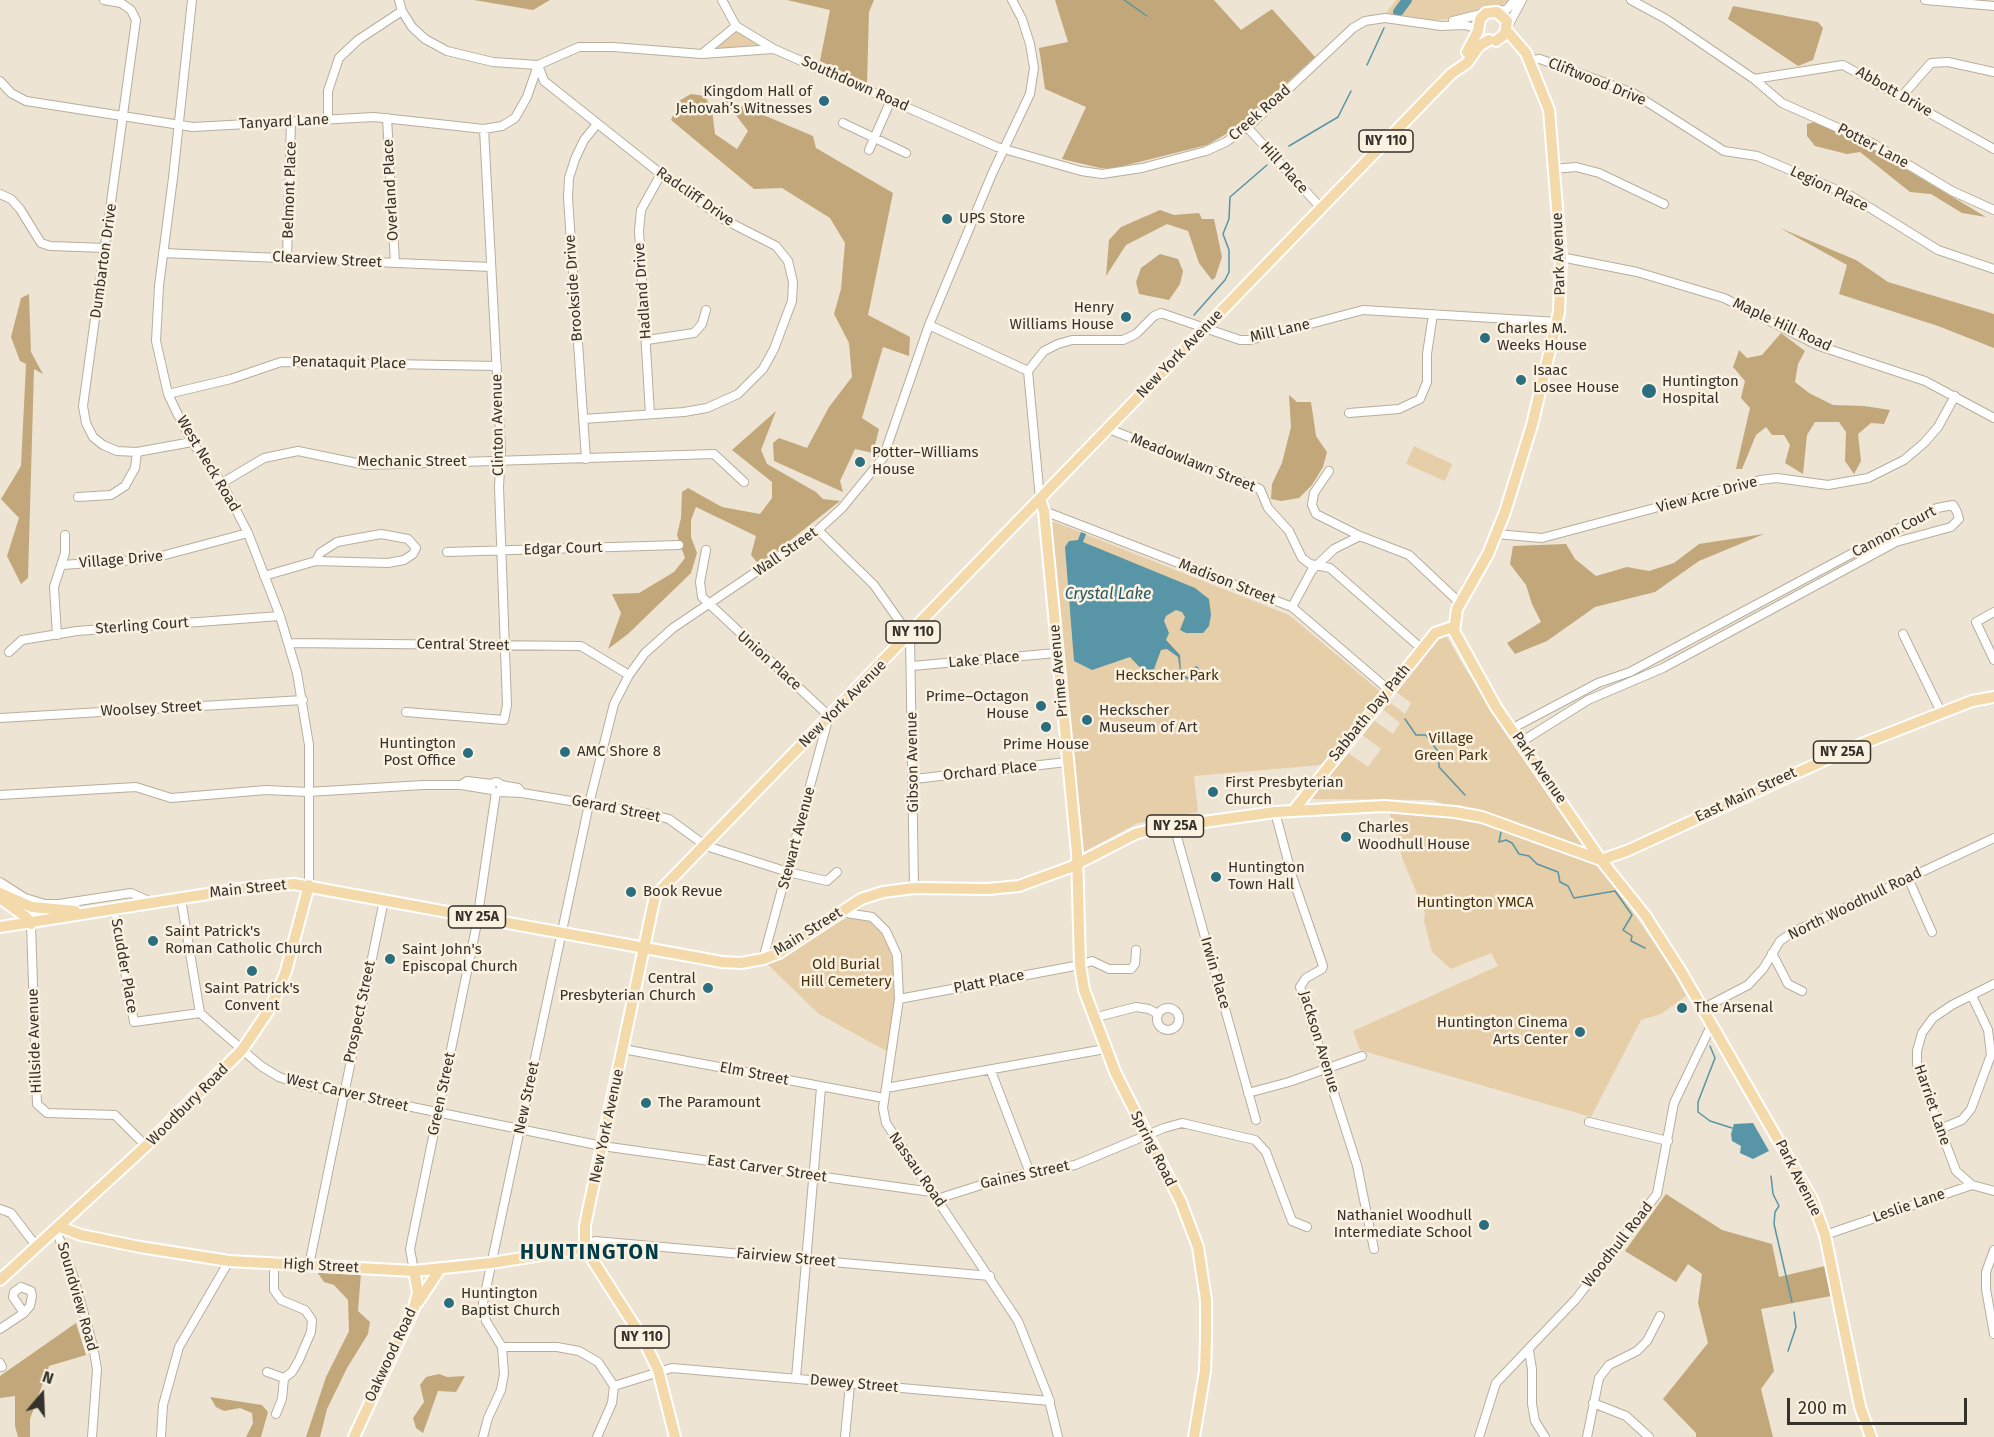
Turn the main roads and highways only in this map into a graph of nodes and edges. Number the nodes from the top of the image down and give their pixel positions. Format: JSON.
{"nodes":[{"id":1,"x":1508,"y":25,"type":"junction"},
{"id":2,"x":1478,"y":30,"type":"junction"},
{"id":3,"x":1493,"y":40,"type":"junction"},
{"id":4,"x":1528,"y":60,"type":"junction"},
{"id":5,"x":1451,"y":74,"type":"junction"},
{"id":6,"x":1040,"y":499,"type":"junction"},
{"id":7,"x":1460,"y":603,"type":"junction"},
{"id":8,"x":1453,"y":627,"type":"junction"},
{"id":9,"x":1435,"y":633,"type":"junction"},
{"id":10,"x":1994,"y":697,"type":"edge"},
{"id":11,"x":1294,"y":810,"type":"junction"},
{"id":12,"x":1601,"y":860,"type":"junction"},
{"id":13,"x":1077,"y":864,"type":"junction"},
{"id":14,"x":309,"y":885,"type":"junction"},
{"id":15,"x":0,"y":893,"type":"edge"},
{"id":16,"x":0,"y":898,"type":"edge"},
{"id":17,"x":108,"y":910,"type":"junction"},
{"id":18,"x":31,"y":924,"type":"junction"},
{"id":19,"x":0,"y":927,"type":"edge"},
{"id":20,"x":645,"y":948,"type":"junction"},
{"id":21,"x":58,"y":1229,"type":"junction"},
{"id":22,"x":585,"y":1248,"type":"junction"},
{"id":23,"x":440,"y":1269,"type":"junction"},
{"id":24,"x":414,"y":1271,"type":"junction"},
{"id":25,"x":0,"y":1280,"type":"edge"},
{"id":26,"x":414,"y":1308,"type":"junction"},
{"id":27,"x":354,"y":1437,"type":"edge"},
{"id":28,"x":675,"y":1437,"type":"edge"},
{"id":29,"x":1194,"y":1437,"type":"edge"},
{"id":30,"x":1871,"y":1437,"type":"edge"}],
"edges":[{"from":1,"to":2,"type":"main road","number":"NY 110"},
{"from":1,"to":3,"type":"main road","number":"NY 110"},
{"from":1,"to":4,"type":"main road","name":"Park Avenue"},
{"from":2,"to":3,"type":"main road"},
{"from":2,"to":5,"type":"main road","name":"New York Avenue","number":"NY 110"},
{"from":3,"to":4,"type":"main road"},
{"from":3,"to":5,"type":"main road","name":"New York Avenue","number":"NY 110"},
{"from":4,"to":7,"type":"main road","name":"Park Avenue"},
{"from":5,"to":6,"type":"main road","name":"New York Avenue","number":"NY 110"},
{"from":6,"to":13,"type":"main road","name":"Prime Avenue"},
{"from":6,"to":20,"type":"main road","name":"New York Avenue","number":"NY 110"},
{"from":7,"to":8,"type":"main road","name":"Park Avenue"},
{"from":7,"to":9,"type":"main road","name":"Sabbath Day Path"},
{"from":8,"to":9,"type":"main road"},
{"from":8,"to":12,"type":"main road","name":"Park Avenue"},
{"from":9,"to":11,"type":"main road","name":"Sabbath Day Path"},
{"from":10,"to":12,"type":"main road","name":"East Main Street","number":"NY 25A"},
{"from":11,"to":12,"type":"main road","name":"Main Street","number":"NY 25A"},
{"from":11,"to":13,"type":"main road","name":"Main Street","number":"NY 25A"},
{"from":12,"to":30,"type":"main road","name":"Park Avenue"},
{"from":13,"to":20,"type":"main road","name":"Main Street","number":"NY 25A"},
{"from":13,"to":29,"type":"main road","name":"Spring Road"},
{"from":14,"to":17,"type":"main road","name":"Main Street","number":"NY 25A"},
{"from":14,"to":20,"type":"main road","name":"Main Street","number":"NY 25A"},
{"from":14,"to":21,"type":"main road","name":"Woodbury Road"},
{"from":15,"to":17,"type":"main road","name":"Main Street","number":"NY 25A"},
{"from":16,"to":18,"type":"main road"},
{"from":17,"to":18,"type":"main road","name":"Main Street","number":"NY 25A"},
{"from":18,"to":19,"type":"main road","name":"Main Street"},
{"from":20,"to":22,"type":"main road","name":"New York Avenue","number":"NY 110"},
{"from":21,"to":24,"type":"main road","name":"High Street"},
{"from":21,"to":25,"type":"main road","name":"Woodbury Road"},
{"from":22,"to":23,"type":"main road","name":"High Street"},
{"from":22,"to":28,"type":"main road","number":"NY 110"},
{"from":23,"to":24,"type":"main road","name":"High Street"},
{"from":23,"to":26,"type":"main road"},
{"from":24,"to":26,"type":"main road","name":"Oakwood Road"},
{"from":26,"to":27,"type":"main road","name":"Oakwood Road"}]}
